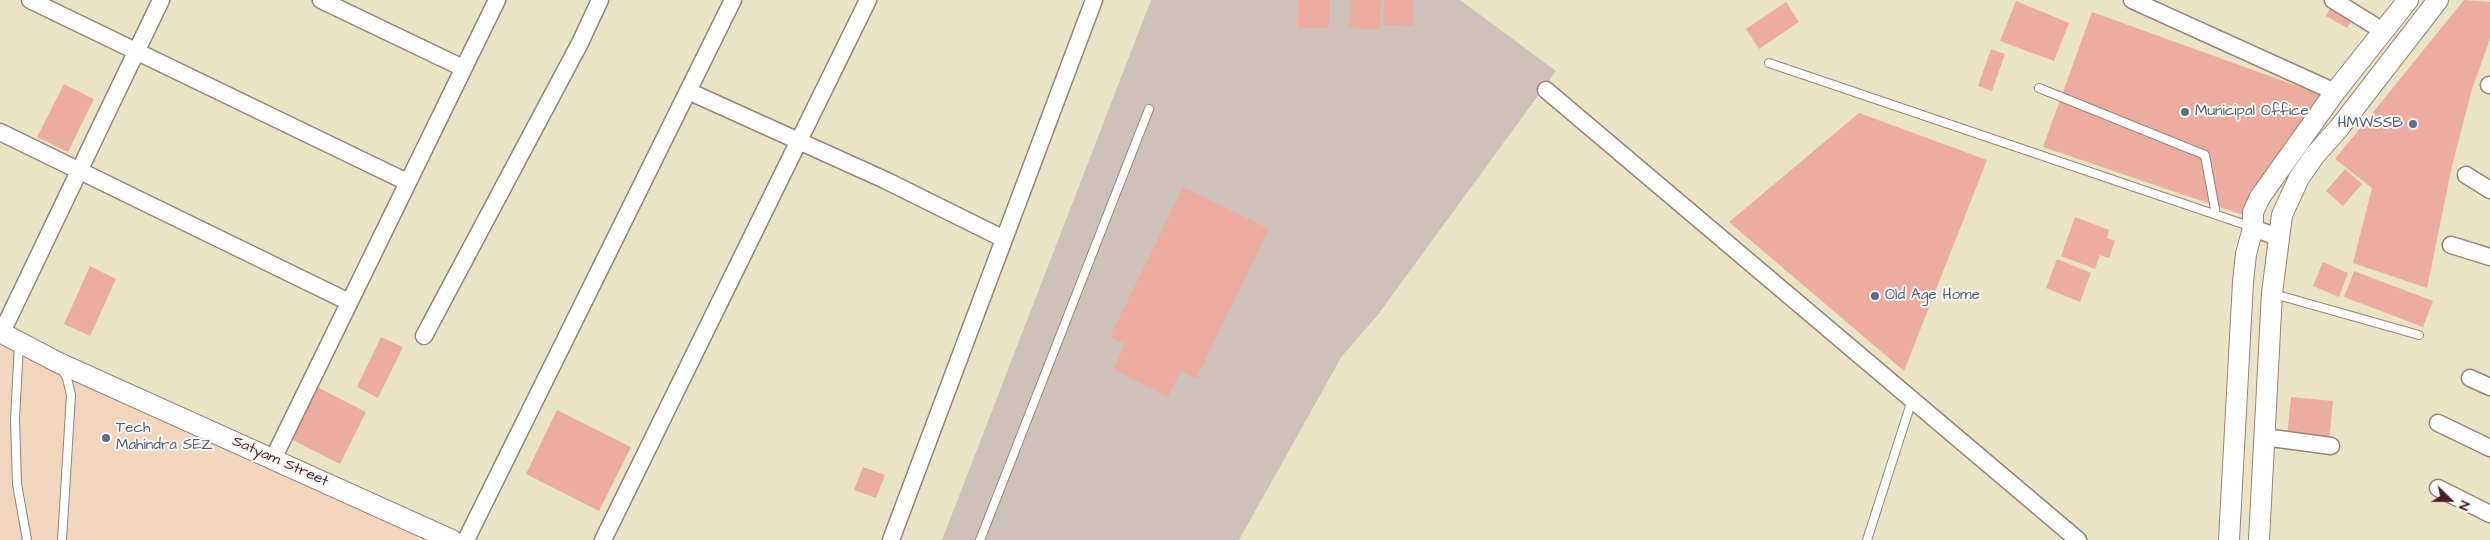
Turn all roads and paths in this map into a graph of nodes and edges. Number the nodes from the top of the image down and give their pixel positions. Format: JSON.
{"nodes":[{"id":1,"x":30,"y":0,"type":"edge"},
{"id":2,"x":161,"y":0,"type":"edge"},
{"id":3,"x":321,"y":0,"type":"edge"},
{"id":4,"x":496,"y":0,"type":"edge"},
{"id":5,"x":600,"y":0,"type":"edge"},
{"id":6,"x":733,"y":0,"type":"edge"},
{"id":7,"x":868,"y":0,"type":"edge"},
{"id":8,"x":1094,"y":0,"type":"edge"},
{"id":9,"x":2132,"y":0,"type":"edge"},
{"id":10,"x":2333,"y":0,"type":"edge"},
{"id":11,"x":2408,"y":0,"type":"edge"},
{"id":12,"x":2438,"y":0,"type":"edge"},
{"id":13,"x":2383,"y":31,"type":"junction"},
{"id":14,"x":136,"y":50,"type":"junction"},
{"id":15,"x":1769,"y":63,"type":"dead end"},
{"id":16,"x":463,"y":68,"type":"junction"},
{"id":17,"x":2039,"y":88,"type":"dead end"},
{"id":18,"x":1546,"y":90,"type":"dead end"},
{"id":19,"x":688,"y":91,"type":"junction"},
{"id":20,"x":2334,"y":92,"type":"junction"},
{"id":21,"x":1149,"y":109,"type":"dead end"},
{"id":22,"x":0,"y":132,"type":"edge"},
{"id":23,"x":799,"y":142,"type":"junction"},
{"id":24,"x":80,"y":170,"type":"junction"},
{"id":25,"x":2466,"y":175,"type":"dead end"},
{"id":26,"x":407,"y":182,"type":"junction"},
{"id":27,"x":2490,"y":190,"type":"edge"},
{"id":28,"x":2216,"y":215,"type":"junction"},
{"id":29,"x":2253,"y":228,"type":"junction"},
{"id":30,"x":2280,"y":238,"type":"junction"},
{"id":31,"x":1004,"y":239,"type":"junction"},
{"id":32,"x":2451,"y":245,"type":"dead end"},
{"id":33,"x":2490,"y":257,"type":"edge"},
{"id":34,"x":2272,"y":293,"type":"junction"},
{"id":35,"x":348,"y":302,"type":"junction"},
{"id":36,"x":7,"y":335,"type":"edge"},
{"id":37,"x":2419,"y":335,"type":"dead end"},
{"id":38,"x":424,"y":336,"type":"dead end"},
{"id":39,"x":57,"y":362,"type":"junction"},
{"id":40,"x":2470,"y":378,"type":"dead end"},
{"id":41,"x":2490,"y":387,"type":"edge"},
{"id":42,"x":1912,"y":400,"type":"junction"},
{"id":43,"x":2438,"y":424,"type":"dead end"},
{"id":44,"x":2264,"y":438,"type":"junction"},
{"id":45,"x":2331,"y":446,"type":"dead end"},
{"id":46,"x":2490,"y":448,"type":"edge"},
{"id":47,"x":274,"y":459,"type":"junction"},
{"id":48,"x":2438,"y":488,"type":"dead end"},
{"id":49,"x":2490,"y":514,"type":"edge"},
{"id":50,"x":27,"y":540,"type":"edge"},
{"id":51,"x":62,"y":540,"type":"edge"},
{"id":52,"x":452,"y":540,"type":"edge"},
{"id":53,"x":466,"y":540,"type":"edge"},
{"id":54,"x":603,"y":540,"type":"edge"},
{"id":55,"x":891,"y":540,"type":"edge"},
{"id":56,"x":980,"y":540,"type":"edge"},
{"id":57,"x":1868,"y":540,"type":"edge"},
{"id":58,"x":2078,"y":540,"type":"edge"},
{"id":59,"x":2229,"y":540,"type":"edge"},
{"id":60,"x":2258,"y":540,"type":"edge"}],
"edges":[{"from":1,"to":14,"type":"street"},
{"from":2,"to":14,"type":"street"},
{"from":3,"to":16,"type":"street"},
{"from":4,"to":16,"type":"street"},
{"from":5,"to":38,"type":"street"},
{"from":6,"to":19,"type":"street"},
{"from":7,"to":23,"type":"street"},
{"from":8,"to":31,"type":"street"},
{"from":9,"to":20,"type":"street"},
{"from":10,"to":13,"type":"street"},
{"from":11,"to":13,"type":"street"},
{"from":12,"to":30,"type":"street"},
{"from":13,"to":20,"type":"street"},
{"from":14,"to":24,"type":"street"},
{"from":14,"to":26,"type":"street"},
{"from":15,"to":28,"type":"lane"},
{"from":16,"to":26,"type":"street"},
{"from":17,"to":28,"type":"lane"},
{"from":18,"to":42,"type":"street"},
{"from":19,"to":23,"type":"street"},
{"from":19,"to":53,"type":"street"},
{"from":20,"to":29,"type":"street"},
{"from":21,"to":56,"type":"lane"},
{"from":22,"to":24,"type":"street"},
{"from":23,"to":31,"type":"street"},
{"from":23,"to":54,"type":"street"},
{"from":24,"to":35,"type":"street"},
{"from":24,"to":36,"type":"street"},
{"from":25,"to":27,"type":"street"},
{"from":26,"to":35,"type":"street"},
{"from":28,"to":29,"type":"lane"},
{"from":29,"to":30,"type":"street"},
{"from":29,"to":59,"type":"street"},
{"from":30,"to":34,"type":"street"},
{"from":31,"to":55,"type":"street"},
{"from":32,"to":33,"type":"street"},
{"from":34,"to":37,"type":"lane"},
{"from":34,"to":44,"type":"street"},
{"from":35,"to":47,"type":"street"},
{"from":36,"to":39,"type":"street","name":"Satyam Street"},
{"from":36,"to":50,"type":"lane"},
{"from":39,"to":47,"type":"street","name":"Satyam Street"},
{"from":39,"to":51,"type":"lane"},
{"from":40,"to":41,"type":"street"},
{"from":42,"to":57,"type":"lane"},
{"from":42,"to":58,"type":"street"},
{"from":43,"to":46,"type":"street"},
{"from":44,"to":45,"type":"street"},
{"from":44,"to":60,"type":"street"},
{"from":47,"to":52,"type":"street","name":"Satyam Street"},
{"from":48,"to":49,"type":"street"}]}
